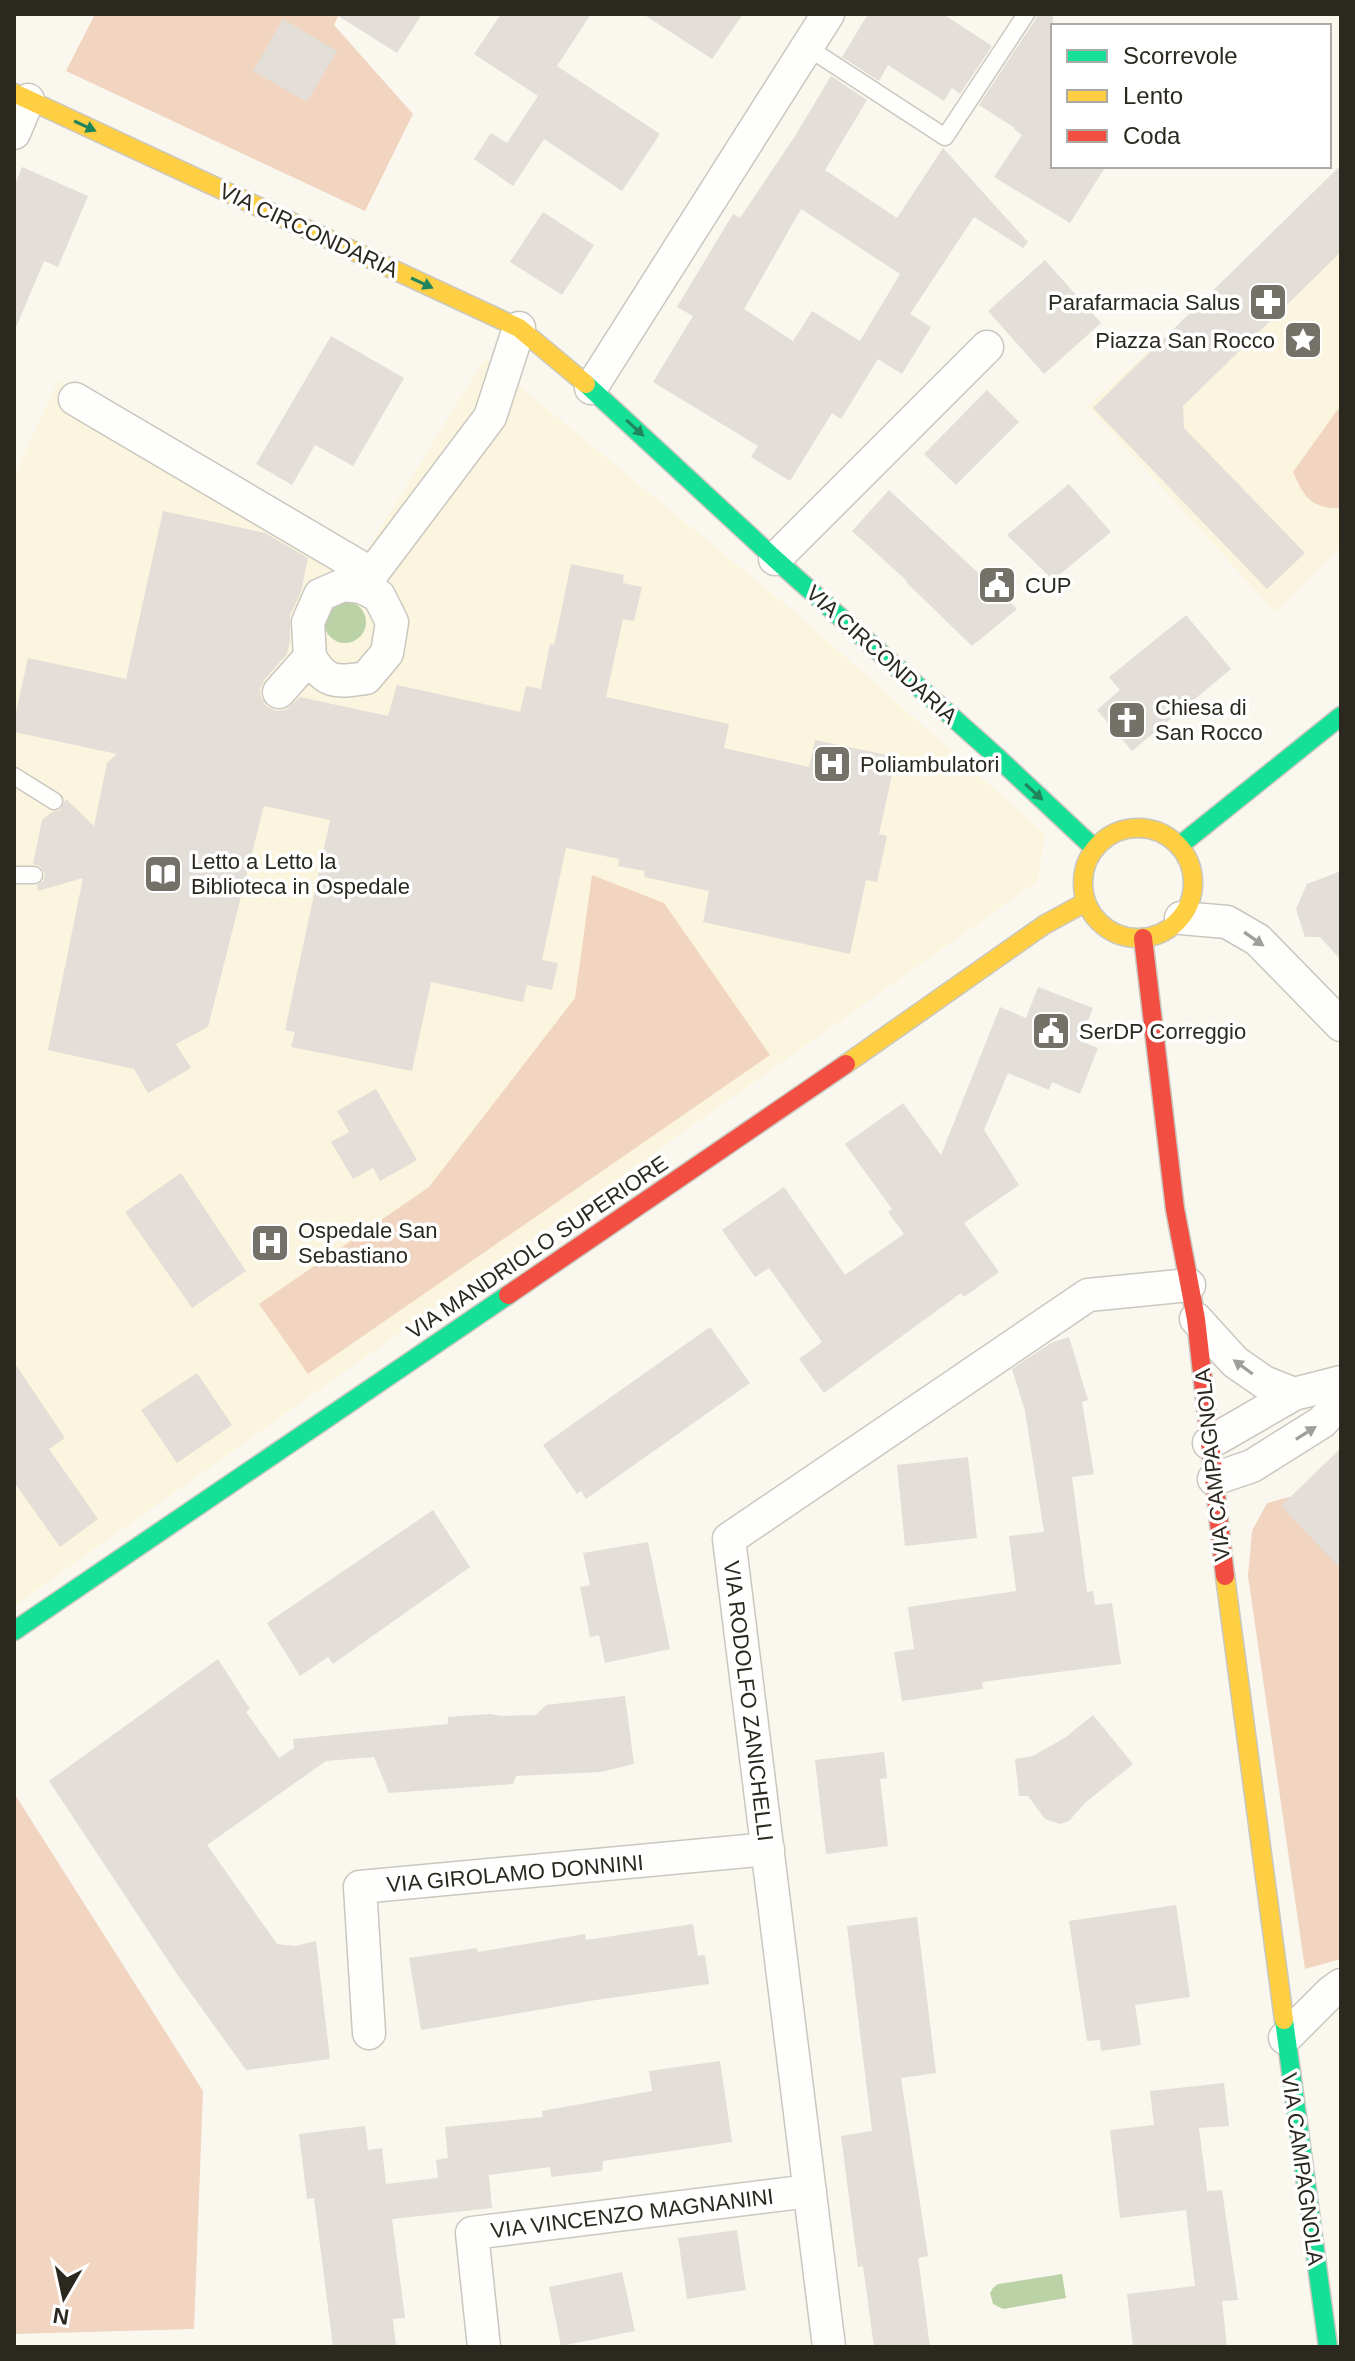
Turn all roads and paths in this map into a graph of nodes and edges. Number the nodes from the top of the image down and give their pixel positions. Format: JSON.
{"nodes":[{"id":1,"x":828,"y":14,"type":"edge"},
{"id":2,"x":1026,"y":14,"type":"edge"},
{"id":3,"x":807,"y":47,"type":"junction"},
{"id":4,"x":21,"y":96,"type":"edge"},
{"id":5,"x":14,"y":133,"type":"edge"},
{"id":6,"x":519,"y":328,"type":"junction"},
{"id":7,"x":987,"y":347,"type":"dead end"},
{"id":8,"x":591,"y":388,"type":"junction"},
{"id":9,"x":75,"y":399,"type":"dead end"},
{"id":10,"x":775,"y":559,"type":"junction"},
{"id":11,"x":367,"y":581,"type":"junction"},
{"id":12,"x":310,"y":657,"type":"junction"},
{"id":13,"x":279,"y":692,"type":"dead end"},
{"id":14,"x":1341,"y":716,"type":"edge"},
{"id":15,"x":14,"y":776,"type":"edge"},
{"id":16,"x":54,"y":801,"type":"dead end"},
{"id":17,"x":1179,"y":846,"type":"junction"},
{"id":18,"x":1094,"y":848,"type":"junction"},
{"id":19,"x":14,"y":875,"type":"edge"},
{"id":20,"x":34,"y":875,"type":"dead end"},
{"id":21,"x":1086,"y":902,"type":"junction"},
{"id":22,"x":1181,"y":918,"type":"junction"},
{"id":23,"x":1143,"y":938,"type":"junction"},
{"id":24,"x":1341,"y":1025,"type":"edge"},
{"id":25,"x":1189,"y":1285,"type":"junction"},
{"id":26,"x":1196,"y":1319,"type":"junction"},
{"id":27,"x":1341,"y":1382,"type":"edge"},
{"id":28,"x":1294,"y":1394,"type":"junction"},
{"id":29,"x":1341,"y":1401,"type":"edge"},
{"id":30,"x":1209,"y":1443,"type":"junction"},
{"id":31,"x":1214,"y":1479,"type":"junction"},
{"id":32,"x":14,"y":1631,"type":"edge"},
{"id":33,"x":768,"y":1849,"type":"junction"},
{"id":34,"x":1336,"y":1989,"type":"edge"},
{"id":35,"x":1279,"y":1993,"type":"junction"},
{"id":36,"x":369,"y":2033,"type":"dead end"},
{"id":37,"x":1285,"y":2038,"type":"junction"},
{"id":38,"x":810,"y":2191,"type":"junction"},
{"id":39,"x":484,"y":2347,"type":"edge"},
{"id":40,"x":829,"y":2347,"type":"edge"},
{"id":41,"x":1328,"y":2347,"type":"edge"}],
"edges":[{"from":1,"to":3,"type":"street"},
{"from":2,"to":3,"type":"lane"},
{"from":3,"to":8,"type":"street"},
{"from":4,"to":5,"type":"street"},
{"from":4,"to":6,"type":"street","name":"VIA CIRCONDARIA","one_way":true},
{"from":6,"to":8,"type":"street","name":"VIA CIRCONDARIA"},
{"from":6,"to":11,"type":"street"},
{"from":7,"to":10,"type":"street"},
{"from":8,"to":10,"type":"street","name":"VIA CIRCONDARIA","one_way":true},
{"from":9,"to":11,"type":"street"},
{"from":10,"to":18,"type":"street","name":"VIA CIRCONDARIA","one_way":true},
{"from":11,"to":12,"type":"street"},
{"from":11,"to":12,"type":"street"},
{"from":12,"to":13,"type":"street"},
{"from":14,"to":17,"type":"street"},
{"from":15,"to":16,"type":"lane"},
{"from":17,"to":18,"type":"street"},
{"from":17,"to":22,"type":"street"},
{"from":18,"to":21,"type":"street"},
{"from":19,"to":20,"type":"lane"},
{"from":21,"to":23,"type":"street"},
{"from":21,"to":32,"type":"street","name":"VIA MANDRIOLO SUPERIORE"},
{"from":22,"to":23,"type":"street"},
{"from":22,"to":24,"type":"street","one_way":true},
{"from":23,"to":25,"type":"street","name":"VIA CAMPAGNOLA"},
{"from":25,"to":26,"type":"street","name":"VIA CAMPAGNOLA"},
{"from":25,"to":33,"type":"street","name":"VIA RODOLFO ZANICHELLI"},
{"from":28,"to":26,"type":"street","one_way":true},
{"from":26,"to":30,"type":"street","name":"VIA CAMPAGNOLA"},
{"from":27,"to":28,"type":"street"},
{"from":28,"to":30,"type":"street"},
{"from":31,"to":29,"type":"street","one_way":true},
{"from":30,"to":31,"type":"street","name":"VIA CAMPAGNOLA"},
{"from":31,"to":35,"type":"street","name":"VIA CAMPAGNOLA"},
{"from":33,"to":36,"type":"street","name":"VIA GIROLAMO DONNINI"},
{"from":33,"to":38,"type":"street","name":"VIA RODOLFO ZANICHELLI"},
{"from":34,"to":35,"type":"street"},
{"from":34,"to":37,"type":"street"},
{"from":35,"to":37,"type":"street","name":"VIA CAMPAGNOLA"},
{"from":37,"to":41,"type":"street","name":"VIA CAMPAGNOLA"},
{"from":38,"to":39,"type":"street","name":"VIA VINCENZO MAGNANINI"},
{"from":38,"to":40,"type":"street","name":"VIA RODOLFO ZANICHELLI"}]}
